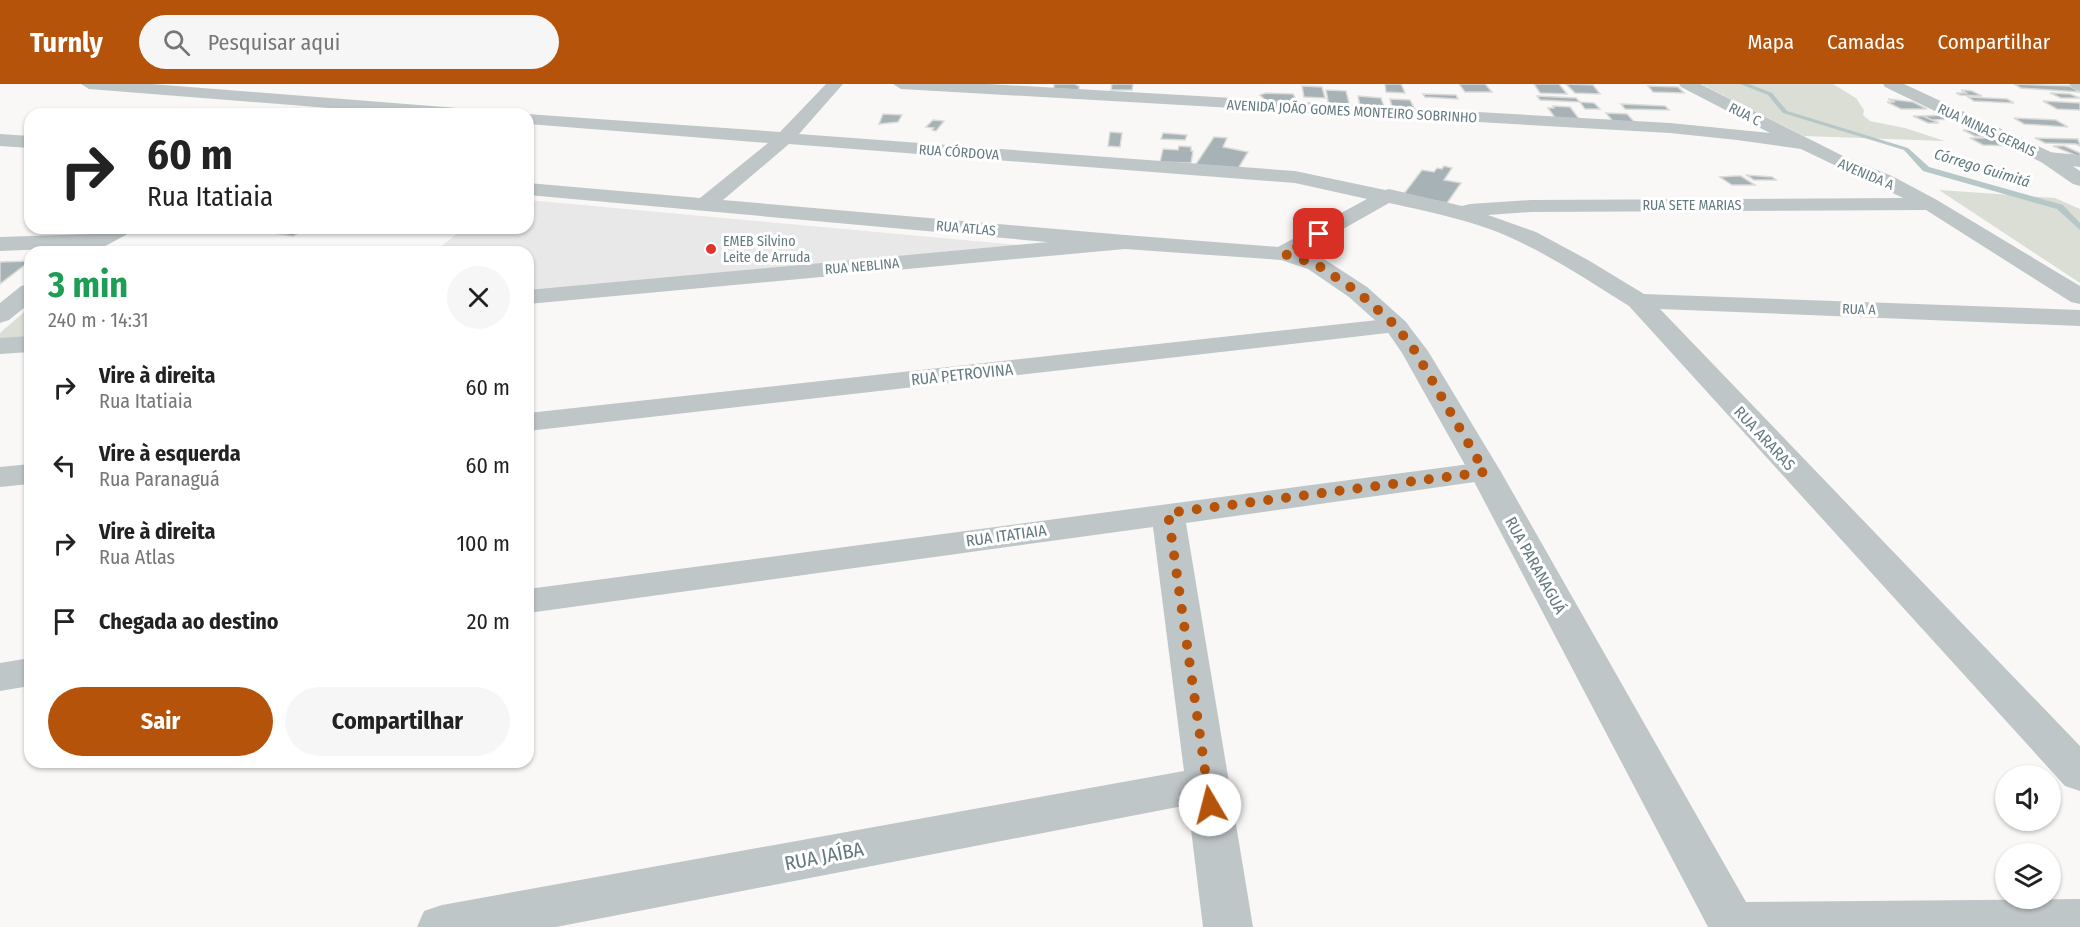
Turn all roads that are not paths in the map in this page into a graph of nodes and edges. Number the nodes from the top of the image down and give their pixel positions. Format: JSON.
{"nodes":[{"id":1,"x":89,"y":84,"type":"edge"},
{"id":2,"x":277,"y":84,"type":"edge"},
{"id":3,"x":835,"y":84,"type":"edge"},
{"id":4,"x":901,"y":84,"type":"edge"},
{"id":5,"x":1687,"y":84,"type":"edge"},
{"id":6,"x":1891,"y":84,"type":"edge"},
{"id":7,"x":1240,"y":86,"type":"dead end"},
{"id":8,"x":238,"y":96,"type":"junction"},
{"id":9,"x":1180,"y":101,"type":"junction"},
{"id":10,"x":205,"y":108,"type":"edge"},
{"id":11,"x":393,"y":108,"type":"edge"},
{"id":12,"x":534,"y":118,"type":"edge"},
{"id":13,"x":784,"y":139,"type":"junction"},
{"id":14,"x":0,"y":140,"type":"edge"},
{"id":15,"x":24,"y":142,"type":"edge"},
{"id":16,"x":1803,"y":144,"type":"junction"},
{"id":17,"x":2048,"y":158,"type":"junction"},
{"id":18,"x":2080,"y":161,"type":"edge"},
{"id":19,"x":2080,"y":180,"type":"edge"},
{"id":20,"x":534,"y":190,"type":"edge"},
{"id":21,"x":1389,"y":195,"type":"junction"},
{"id":22,"x":1930,"y":204,"type":"junction"},
{"id":23,"x":704,"y":205,"type":"junction"},
{"id":24,"x":1455,"y":211,"type":"junction"},
{"id":25,"x":0,"y":234,"type":"edge"},
{"id":26,"x":113,"y":234,"type":"edge"},
{"id":27,"x":40,"y":241,"type":"junction"},
{"id":28,"x":1125,"y":242,"type":"junction"},
{"id":29,"x":0,"y":244,"type":"edge"},
{"id":30,"x":79,"y":246,"type":"edge"},
{"id":31,"x":89,"y":246,"type":"edge"},
{"id":32,"x":1284,"y":254,"type":"junction"},
{"id":33,"x":24,"y":296,"type":"edge"},
{"id":34,"x":534,"y":296,"type":"edge"},
{"id":35,"x":2080,"y":297,"type":"edge"},
{"id":36,"x":1638,"y":301,"type":"junction"},
{"id":37,"x":0,"y":315,"type":"edge"},
{"id":38,"x":2080,"y":318,"type":"edge"},
{"id":39,"x":1396,"y":326,"type":"junction"},
{"id":40,"x":24,"y":344,"type":"edge"},
{"id":41,"x":0,"y":346,"type":"edge"},
{"id":42,"x":534,"y":421,"type":"edge"},
{"id":43,"x":1485,"y":472,"type":"junction"},
{"id":44,"x":24,"y":475,"type":"edge"},
{"id":45,"x":0,"y":477,"type":"edge"},
{"id":46,"x":1168,"y":513,"type":"junction"},
{"id":47,"x":534,"y":600,"type":"edge"},
{"id":48,"x":24,"y":673,"type":"edge"},
{"id":49,"x":0,"y":677,"type":"edge"},
{"id":50,"x":2080,"y":774,"type":"edge"},
{"id":51,"x":1207,"y":784,"type":"junction"},
{"id":52,"x":2080,"y":921,"type":"edge"},
{"id":53,"x":1733,"y":925,"type":"edge"},
{"id":54,"x":442,"y":927,"type":"edge"},
{"id":55,"x":1228,"y":927,"type":"edge"}],
"edges":[{"from":1,"to":8,"type":"street"},
{"from":2,"to":8,"type":"street"},
{"from":3,"to":13,"type":"street"},
{"from":4,"to":9,"type":"street","name":"AVENIDA JOÃO GOMES MONTEIRO SOBRINHO"},
{"from":5,"to":16,"type":"street","name":"RUA C"},
{"from":6,"to":17,"type":"street","name":"RUA MINAS GERAIS"},
{"from":7,"to":9,"type":"street"},
{"from":8,"to":10,"type":"street"},
{"from":8,"to":11,"type":"street"},
{"from":9,"to":16,"type":"street","name":"AVENIDA JOÃO GOMES MONTEIRO SOBRINHO"},
{"from":12,"to":13,"type":"street","name":"RUA CÓRDOVA"},
{"from":13,"to":21,"type":"street","name":"RUA CÓRDOVA"},
{"from":13,"to":23,"type":"street"},
{"from":14,"to":15,"type":"street"},
{"from":16,"to":22,"type":"street","name":"AVENIDA A"},
{"from":17,"to":18,"type":"street"},
{"from":17,"to":19,"type":"street","name":"RUA MINAS GERAIS"},
{"from":20,"to":23,"type":"street","name":"RUA ATLAS"},
{"from":21,"to":24,"type":"street","name":"RUA ARARAS"},
{"from":21,"to":32,"type":"street"},
{"from":22,"to":24,"type":"street","name":"RUA SETE MARIAS"},
{"from":22,"to":35,"type":"street","name":"AVENIDA A"},
{"from":23,"to":28,"type":"street","name":"RUA ATLAS"},
{"from":24,"to":36,"type":"street","name":"RUA ARARAS"},
{"from":25,"to":27,"type":"street"},
{"from":26,"to":31,"type":"street"},
{"from":27,"to":29,"type":"street"},
{"from":27,"to":30,"type":"street"},
{"from":28,"to":32,"type":"street","name":"RUA ATLAS"},
{"from":28,"to":34,"type":"street","name":"RUA NEBLINA"},
{"from":32,"to":39,"type":"street","name":"RUA PARANAGUÁ"},
{"from":33,"to":37,"type":"street"},
{"from":36,"to":38,"type":"street","name":"RUA A"},
{"from":36,"to":50,"type":"street","name":"RUA ARARAS"},
{"from":39,"to":42,"type":"street","name":"RUA PETROVINA"},
{"from":39,"to":43,"type":"street","name":"RUA PARANAGUÁ"},
{"from":40,"to":41,"type":"street"},
{"from":43,"to":46,"type":"street","name":"RUA ITATIAIA"},
{"from":43,"to":53,"type":"street","name":"RUA PARANAGUÁ"},
{"from":44,"to":45,"type":"street"},
{"from":46,"to":47,"type":"street","name":"RUA ITATIAIA"},
{"from":46,"to":51,"type":"street"},
{"from":48,"to":49,"type":"street"},
{"from":51,"to":54,"type":"street","name":"RUA JAÍBA"},
{"from":51,"to":55,"type":"street"},
{"from":52,"to":53,"type":"street"}]}
